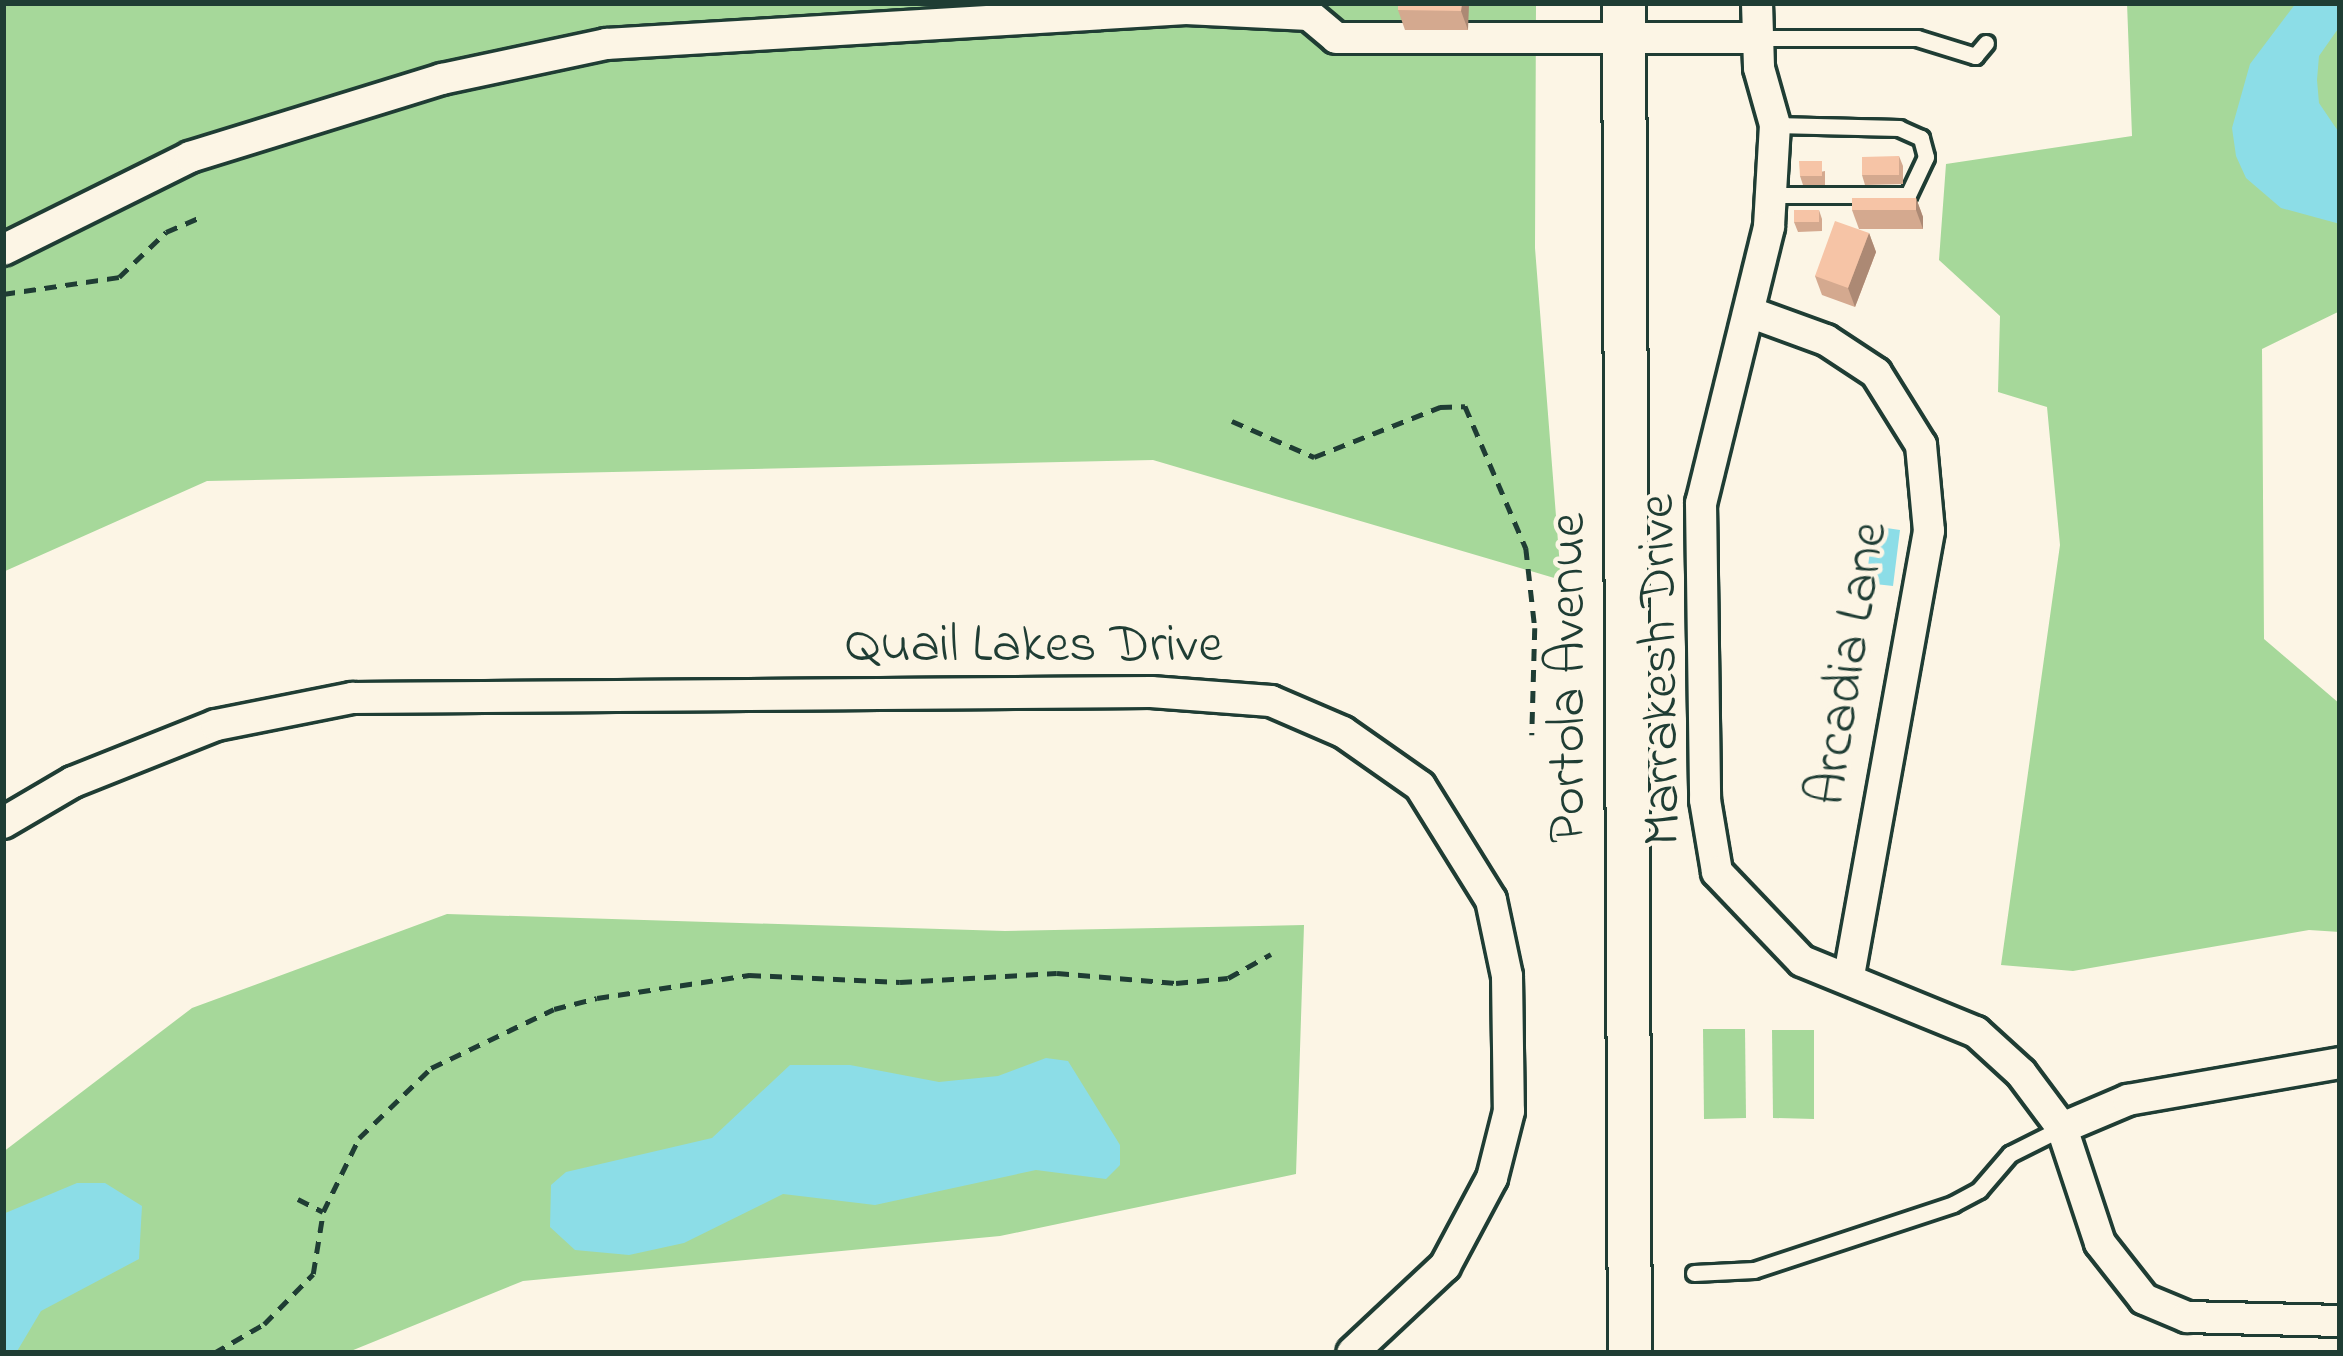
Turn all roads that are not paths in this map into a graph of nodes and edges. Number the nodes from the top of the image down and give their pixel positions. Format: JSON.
{"nodes":[{"id":1,"x":1757,"y":3,"type":"edge"},
{"id":2,"x":1186,"y":6,"type":"edge"},
{"id":3,"x":1317,"y":9,"type":"edge"},
{"id":4,"x":1624,"y":20,"type":"edge"},
{"id":5,"x":1757,"y":38,"type":"junction"},
{"id":6,"x":1986,"y":43,"type":"dead end"},
{"id":7,"x":1775,"y":125,"type":"junction"},
{"id":8,"x":1771,"y":195,"type":"junction"},
{"id":9,"x":3,"y":250,"type":"edge"},
{"id":10,"x":1749,"y":312,"type":"junction"},
{"id":11,"x":3,"y":823,"type":"edge"},
{"id":12,"x":1849,"y":979,"type":"junction"},
{"id":13,"x":2340,"y":1063,"type":"edge"},
{"id":14,"x":2062,"y":1128,"type":"junction"},
{"id":15,"x":1694,"y":1273,"type":"dead end"},
{"id":16,"x":2340,"y":1322,"type":"edge"},
{"id":17,"x":1352,"y":1353,"type":"edge"},
{"id":18,"x":1630,"y":1353,"type":"edge"}],
"edges":[{"from":1,"to":5,"type":"street","name":"Marrakesh Drive"},
{"from":2,"to":3,"type":"street"},
{"from":2,"to":9,"type":"street"},
{"from":3,"to":4,"type":"street"},
{"from":4,"to":5,"type":"street"},
{"from":4,"to":18,"type":"street","name":"Portola Avenue"},
{"from":5,"to":6,"type":"lane"},
{"from":5,"to":7,"type":"street","name":"Marrakesh Drive"},
{"from":7,"to":8,"type":"street","name":"Marrakesh Drive"},
{"from":7,"to":8,"type":"lane"},
{"from":8,"to":10,"type":"street","name":"Marrakesh Drive"},
{"from":10,"to":12,"type":"street","name":"Marrakesh Drive"},
{"from":10,"to":12,"type":"street","name":"Arcadia Lane"},
{"from":11,"to":17,"type":"street","name":"Quail Lakes Drive"},
{"from":12,"to":14,"type":"street","name":"Marrakesh Drive"},
{"from":13,"to":14,"type":"street"},
{"from":14,"to":15,"type":"lane"},
{"from":14,"to":16,"type":"street","name":"Marrakesh Drive"}]}
